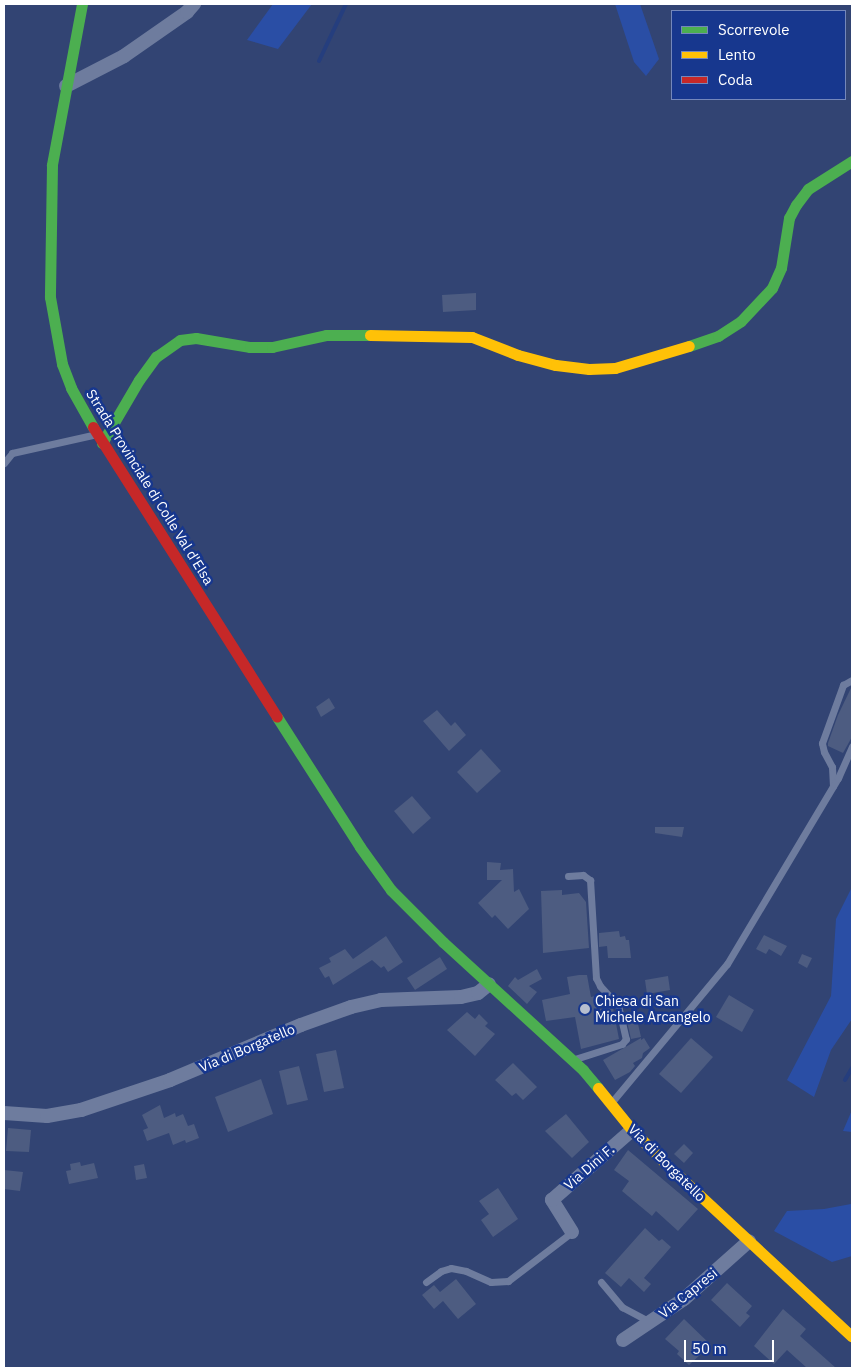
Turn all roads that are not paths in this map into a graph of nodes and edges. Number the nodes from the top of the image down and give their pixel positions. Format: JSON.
{"nodes":[{"id":1,"x":82,"y":4,"type":"edge"},
{"id":2,"x":194,"y":4,"type":"edge"},
{"id":3,"x":66,"y":86,"type":"junction"},
{"id":4,"x":852,"y":161,"type":"edge"},
{"id":5,"x":100,"y":439,"type":"junction"},
{"id":6,"x":4,"y":463,"type":"edge"},
{"id":7,"x":852,"y":680,"type":"edge"},
{"id":8,"x":852,"y":746,"type":"edge"},
{"id":9,"x":300,"y":752,"type":"joint"},
{"id":10,"x":833,"y":786,"type":"junction"},
{"id":11,"x":568,"y":876,"type":"dead end"},
{"id":12,"x":488,"y":984,"type":"junction"},
{"id":13,"x":572,"y":1060,"type":"junction"},
{"id":14,"x":610,"y":1104,"type":"junction"},
{"id":15,"x":4,"y":1112,"type":"edge"},
{"id":16,"x":632,"y":1130,"type":"junction"},
{"id":17,"x":572,"y":1232,"type":"joint"},
{"id":18,"x":748,"y":1241,"type":"junction"},
{"id":19,"x":426,"y":1282,"type":"dead end"},
{"id":20,"x":601,"y":1282,"type":"dead end"},
{"id":21,"x":651,"y":1322,"type":"junction"},
{"id":22,"x":852,"y":1337,"type":"edge"},
{"id":23,"x":622,"y":1340,"type":"dead end"}],
"edges":[{"from":1,"to":3,"type":"main road","name":"Strada Provinciale di Colle Val d'Elsa"},
{"from":2,"to":3,"type":"street"},
{"from":3,"to":5,"type":"main road","name":"Strada Provinciale di Colle Val d'Elsa"},
{"from":4,"to":5,"type":"main road"},
{"from":5,"to":6,"type":"lane"},
{"from":5,"to":9,"type":"main road","name":"Strada Provinciale di Colle Val d'Elsa"},
{"from":7,"to":10,"type":"lane"},
{"from":8,"to":10,"type":"lane"},
{"from":9,"to":12,"type":"main road","name":"Via di Borgatello"},
{"from":10,"to":14,"type":"lane"},
{"from":11,"to":13,"type":"lane"},
{"from":12,"to":13,"type":"main road","name":"Via di Borgatello"},
{"from":12,"to":15,"type":"street","name":"Via di Borgatello"},
{"from":13,"to":14,"type":"main road","name":"Via di Borgatello"},
{"from":14,"to":16,"type":"main road","name":"Via di Borgatello"},
{"from":16,"to":17,"type":"street","name":"Via Dini F."},
{"from":16,"to":18,"type":"main road","name":"Via di Borgatello"},
{"from":17,"to":19,"type":"lane"},
{"from":18,"to":21,"type":"street","name":"Via Capresi"},
{"from":18,"to":22,"type":"main road","name":"Via di Borgatello"},
{"from":20,"to":21,"type":"lane"},
{"from":21,"to":23,"type":"street","name":"Via Capresi"}]}
